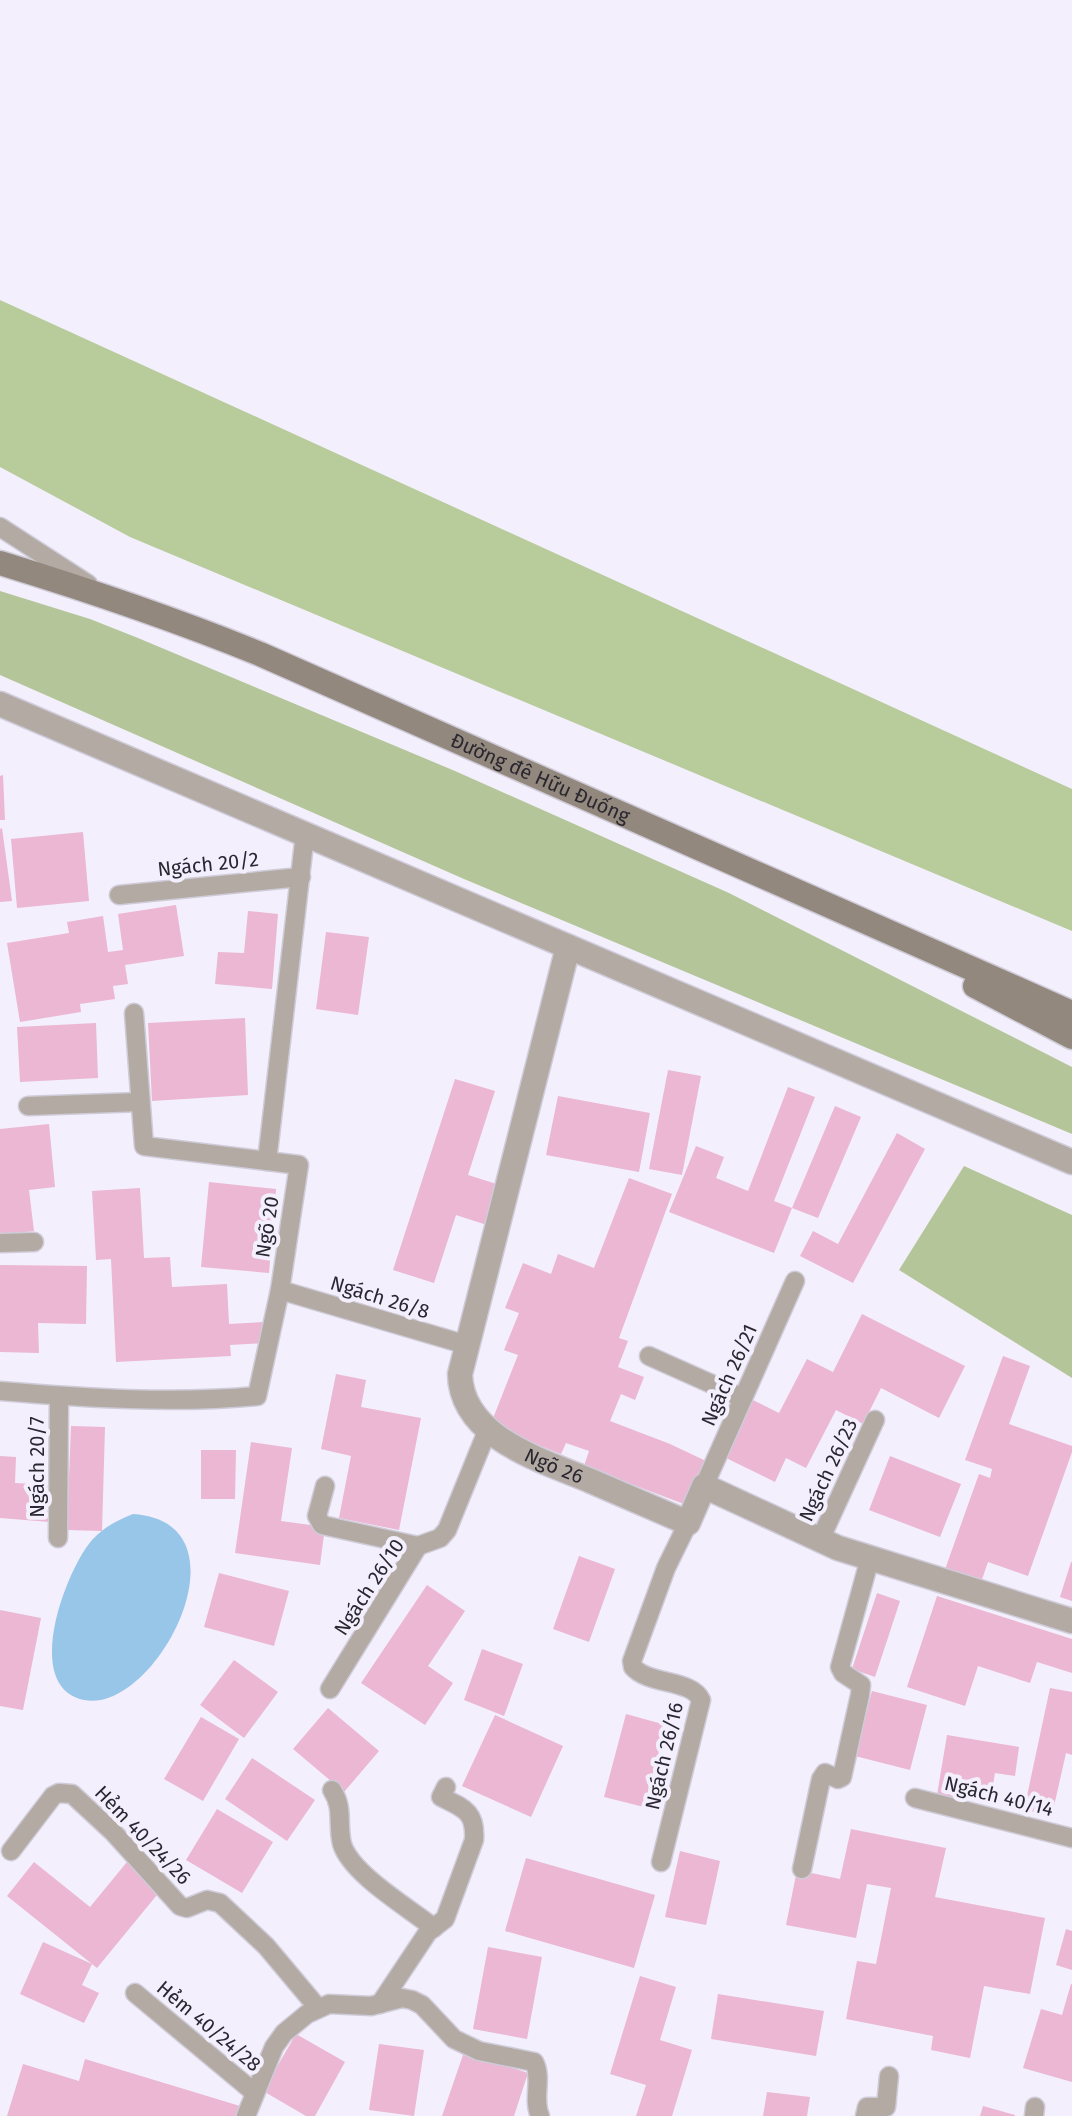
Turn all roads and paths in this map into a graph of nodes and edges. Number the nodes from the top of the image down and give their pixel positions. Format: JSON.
{"nodes":[{"id":1,"x":0,"y":527,"type":"edge"},
{"id":2,"x":0,"y":563,"type":"edge"},
{"id":3,"x":104,"y":594,"type":"junction"},
{"id":4,"x":0,"y":704,"type":"edge"},
{"id":5,"x":305,"y":834,"type":"junction"},
{"id":6,"x":301,"y":877,"type":"junction"},
{"id":7,"x":119,"y":895,"type":"dead end"},
{"id":8,"x":811,"y":898,"type":"junction"},
{"id":9,"x":568,"y":947,"type":"junction"},
{"id":10,"x":134,"y":1013,"type":"dead end"},
{"id":11,"x":1072,"y":1013,"type":"edge"},
{"id":12,"x":1072,"y":1037,"type":"edge"},
{"id":13,"x":140,"y":1102,"type":"junction"},
{"id":14,"x":28,"y":1106,"type":"dead end"},
{"id":15,"x":267,"y":1161,"type":"junction"},
{"id":16,"x":1072,"y":1162,"type":"edge"},
{"id":17,"x":34,"y":1242,"type":"dead end"},
{"id":18,"x":0,"y":1243,"type":"edge"},
{"id":19,"x":795,"y":1281,"type":"dead end"},
{"id":20,"x":280,"y":1290,"type":"junction"},
{"id":21,"x":467,"y":1345,"type":"junction"},
{"id":22,"x":649,"y":1356,"type":"dead end"},
{"id":23,"x":0,"y":1391,"type":"edge"},
{"id":24,"x":59,"y":1396,"type":"junction"},
{"id":25,"x":743,"y":1398,"type":"junction"},
{"id":26,"x":875,"y":1420,"type":"dead end"},
{"id":27,"x":488,"y":1429,"type":"junction"},
{"id":28,"x":325,"y":1486,"type":"dead end"},
{"id":29,"x":704,"y":1486,"type":"junction"},
{"id":30,"x":688,"y":1523,"type":"junction"},
{"id":31,"x":58,"y":1538,"type":"dead end"},
{"id":32,"x":820,"y":1540,"type":"junction"},
{"id":33,"x":418,"y":1546,"type":"junction"},
{"id":34,"x":870,"y":1558,"type":"junction"},
{"id":35,"x":1072,"y":1621,"type":"edge"},
{"id":36,"x":330,"y":1689,"type":"dead end"},
{"id":37,"x":446,"y":1787,"type":"dead end"},
{"id":38,"x":332,"y":1790,"type":"dead end"},
{"id":39,"x":915,"y":1798,"type":"dead end"},
{"id":40,"x":1072,"y":1838,"type":"edge"},
{"id":41,"x":11,"y":1851,"type":"dead end"},
{"id":42,"x":661,"y":1862,"type":"dead end"},
{"id":43,"x":802,"y":1869,"type":"dead end"},
{"id":44,"x":434,"y":1928,"type":"junction"},
{"id":45,"x":135,"y":1993,"type":"dead end"},
{"id":46,"x":380,"y":2004,"type":"junction"},
{"id":47,"x":318,"y":2008,"type":"junction"},
{"id":48,"x":889,"y":2076,"type":"dead end"},
{"id":49,"x":255,"y":2093,"type":"junction"},
{"id":50,"x":246,"y":2116,"type":"edge"},
{"id":51,"x":538,"y":2116,"type":"edge"},
{"id":52,"x":865,"y":2116,"type":"edge"}],
"edges":[{"from":1,"to":3,"type":"lane"},
{"from":2,"to":3,"type":"main road","name":"Đường đê Hữu Đuống"},
{"from":3,"to":8,"type":"main road","name":"Đường đê Hữu Đuống"},
{"from":4,"to":5,"type":"street"},
{"from":5,"to":6,"type":"lane"},
{"from":5,"to":9,"type":"street"},
{"from":6,"to":7,"type":"lane","name":"Ngách 20/2"},
{"from":6,"to":15,"type":"lane"},
{"from":8,"to":11,"type":"main road","name":"Đường đê Hữu Đuống"},
{"from":8,"to":12,"type":"main road"},
{"from":9,"to":16,"type":"street"},
{"from":9,"to":21,"type":"street","name":"Ngõ 26"},
{"from":10,"to":13,"type":"lane"},
{"from":13,"to":14,"type":"lane"},
{"from":13,"to":15,"type":"lane"},
{"from":15,"to":20,"type":"lane","name":"Ngõ 20"},
{"from":17,"to":18,"type":"lane"},
{"from":19,"to":25,"type":"lane","name":"Ngách 26/21"},
{"from":20,"to":21,"type":"lane","name":"Ngách 26/8"},
{"from":20,"to":24,"type":"lane","name":"Ngõ 20"},
{"from":21,"to":27,"type":"street","name":"Ngõ 26"},
{"from":22,"to":25,"type":"lane"},
{"from":23,"to":24,"type":"lane","name":"Ngõ 20"},
{"from":24,"to":31,"type":"lane","name":"Ngách 20/7"},
{"from":25,"to":29,"type":"lane","name":"Ngách 26/21"},
{"from":26,"to":32,"type":"lane","name":"Ngách 26/23"},
{"from":27,"to":30,"type":"street","name":"Ngõ 26"},
{"from":27,"to":33,"type":"lane","name":"Ngách 26/10"},
{"from":28,"to":33,"type":"lane"},
{"from":29,"to":30,"type":"street"},
{"from":29,"to":32,"type":"street"},
{"from":30,"to":42,"type":"lane","name":"Ngách 26/16"},
{"from":32,"to":34,"type":"street"},
{"from":33,"to":36,"type":"lane","name":"Ngách 26/10"},
{"from":34,"to":35,"type":"street"},
{"from":34,"to":43,"type":"lane"},
{"from":37,"to":44,"type":"lane"},
{"from":38,"to":44,"type":"lane"},
{"from":39,"to":40,"type":"lane","name":"Ngách 40/14"},
{"from":41,"to":47,"type":"lane","name":"Hẻm 40/24/26"},
{"from":44,"to":46,"type":"lane"},
{"from":45,"to":49,"type":"lane","name":"Hẻm 40/24/28"},
{"from":46,"to":47,"type":"lane"},
{"from":46,"to":51,"type":"lane"},
{"from":47,"to":49,"type":"lane"},
{"from":48,"to":52,"type":"lane"},
{"from":49,"to":50,"type":"lane"}]}
